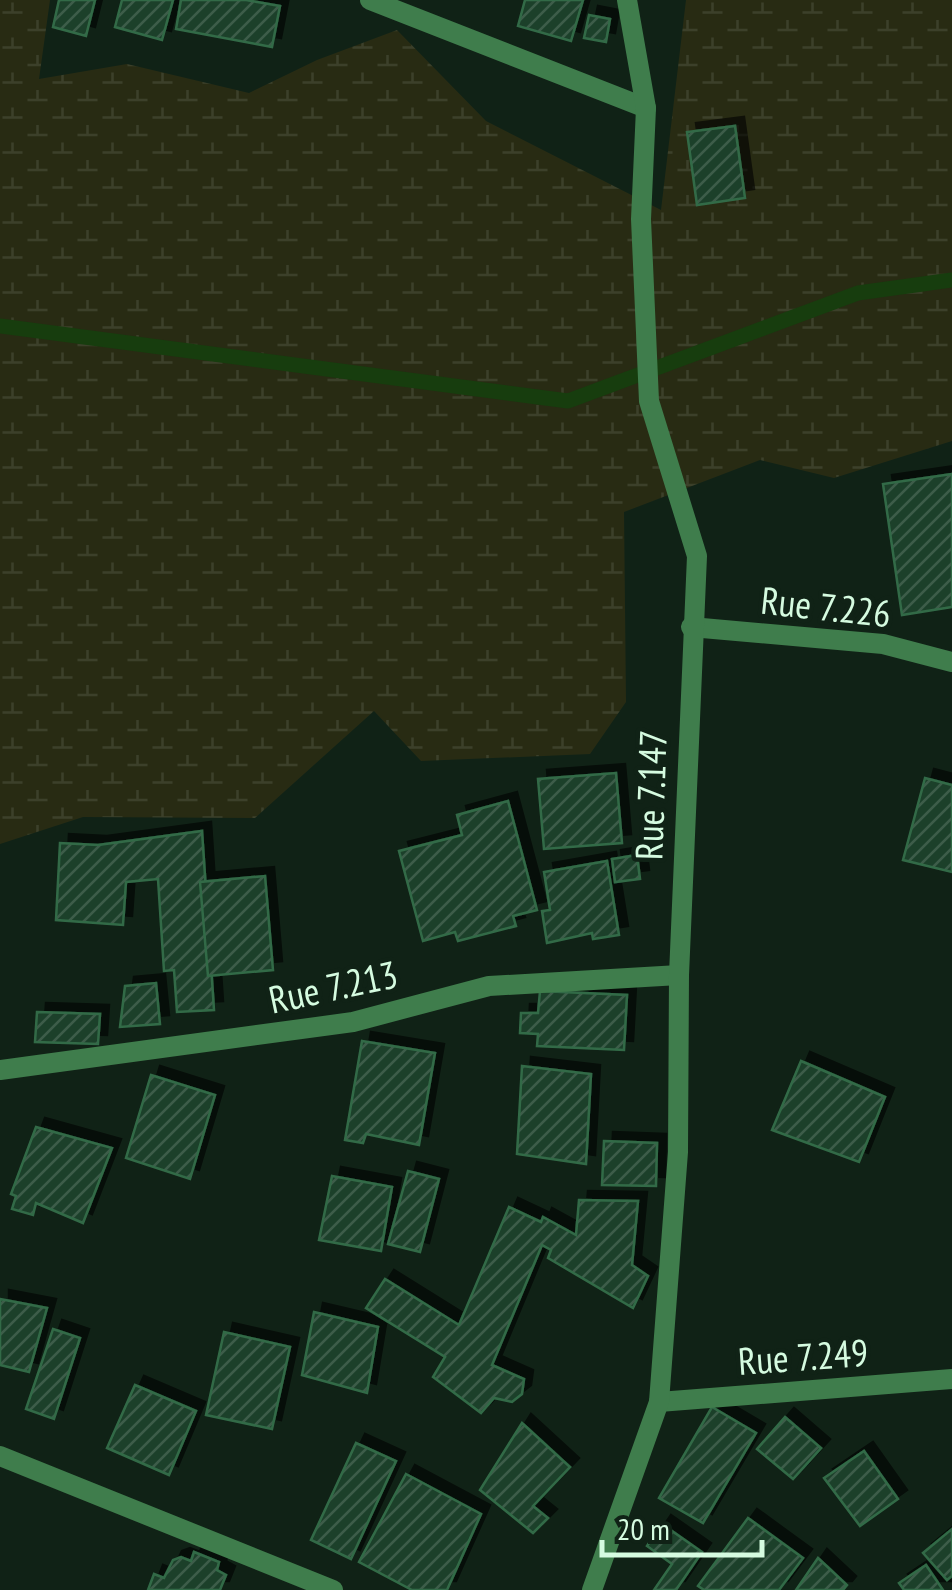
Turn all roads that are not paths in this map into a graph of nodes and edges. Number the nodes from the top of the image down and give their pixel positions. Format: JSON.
{"nodes":[{"id":1,"x":370,"y":0,"type":"edge"},
{"id":2,"x":627,"y":0,"type":"edge"},
{"id":3,"x":646,"y":108,"type":"junction"},
{"id":4,"x":691,"y":627,"type":"junction"},
{"id":5,"x":952,"y":662,"type":"edge"},
{"id":6,"x":679,"y":975,"type":"junction"},
{"id":7,"x":0,"y":1070,"type":"edge"},
{"id":8,"x":952,"y":1380,"type":"edge"},
{"id":9,"x":659,"y":1402,"type":"junction"},
{"id":10,"x":0,"y":1456,"type":"edge"},
{"id":11,"x":334,"y":1590,"type":"edge"},
{"id":12,"x":592,"y":1590,"type":"edge"}],
"edges":[{"from":1,"to":3,"type":"street"},
{"from":2,"to":3,"type":"street","name":"Rue 7.147"},
{"from":3,"to":4,"type":"street","name":"Rue 7.147"},
{"from":4,"to":5,"type":"street","name":"Rue 7.226"},
{"from":4,"to":6,"type":"street","name":"Rue 7.147"},
{"from":6,"to":7,"type":"street","name":"Rue 7.213"},
{"from":6,"to":9,"type":"street","name":"Rue 7.147"},
{"from":8,"to":9,"type":"street","name":"Rue 7.249"},
{"from":9,"to":12,"type":"street","name":"Rue 7.147"},
{"from":10,"to":11,"type":"street"}]}
